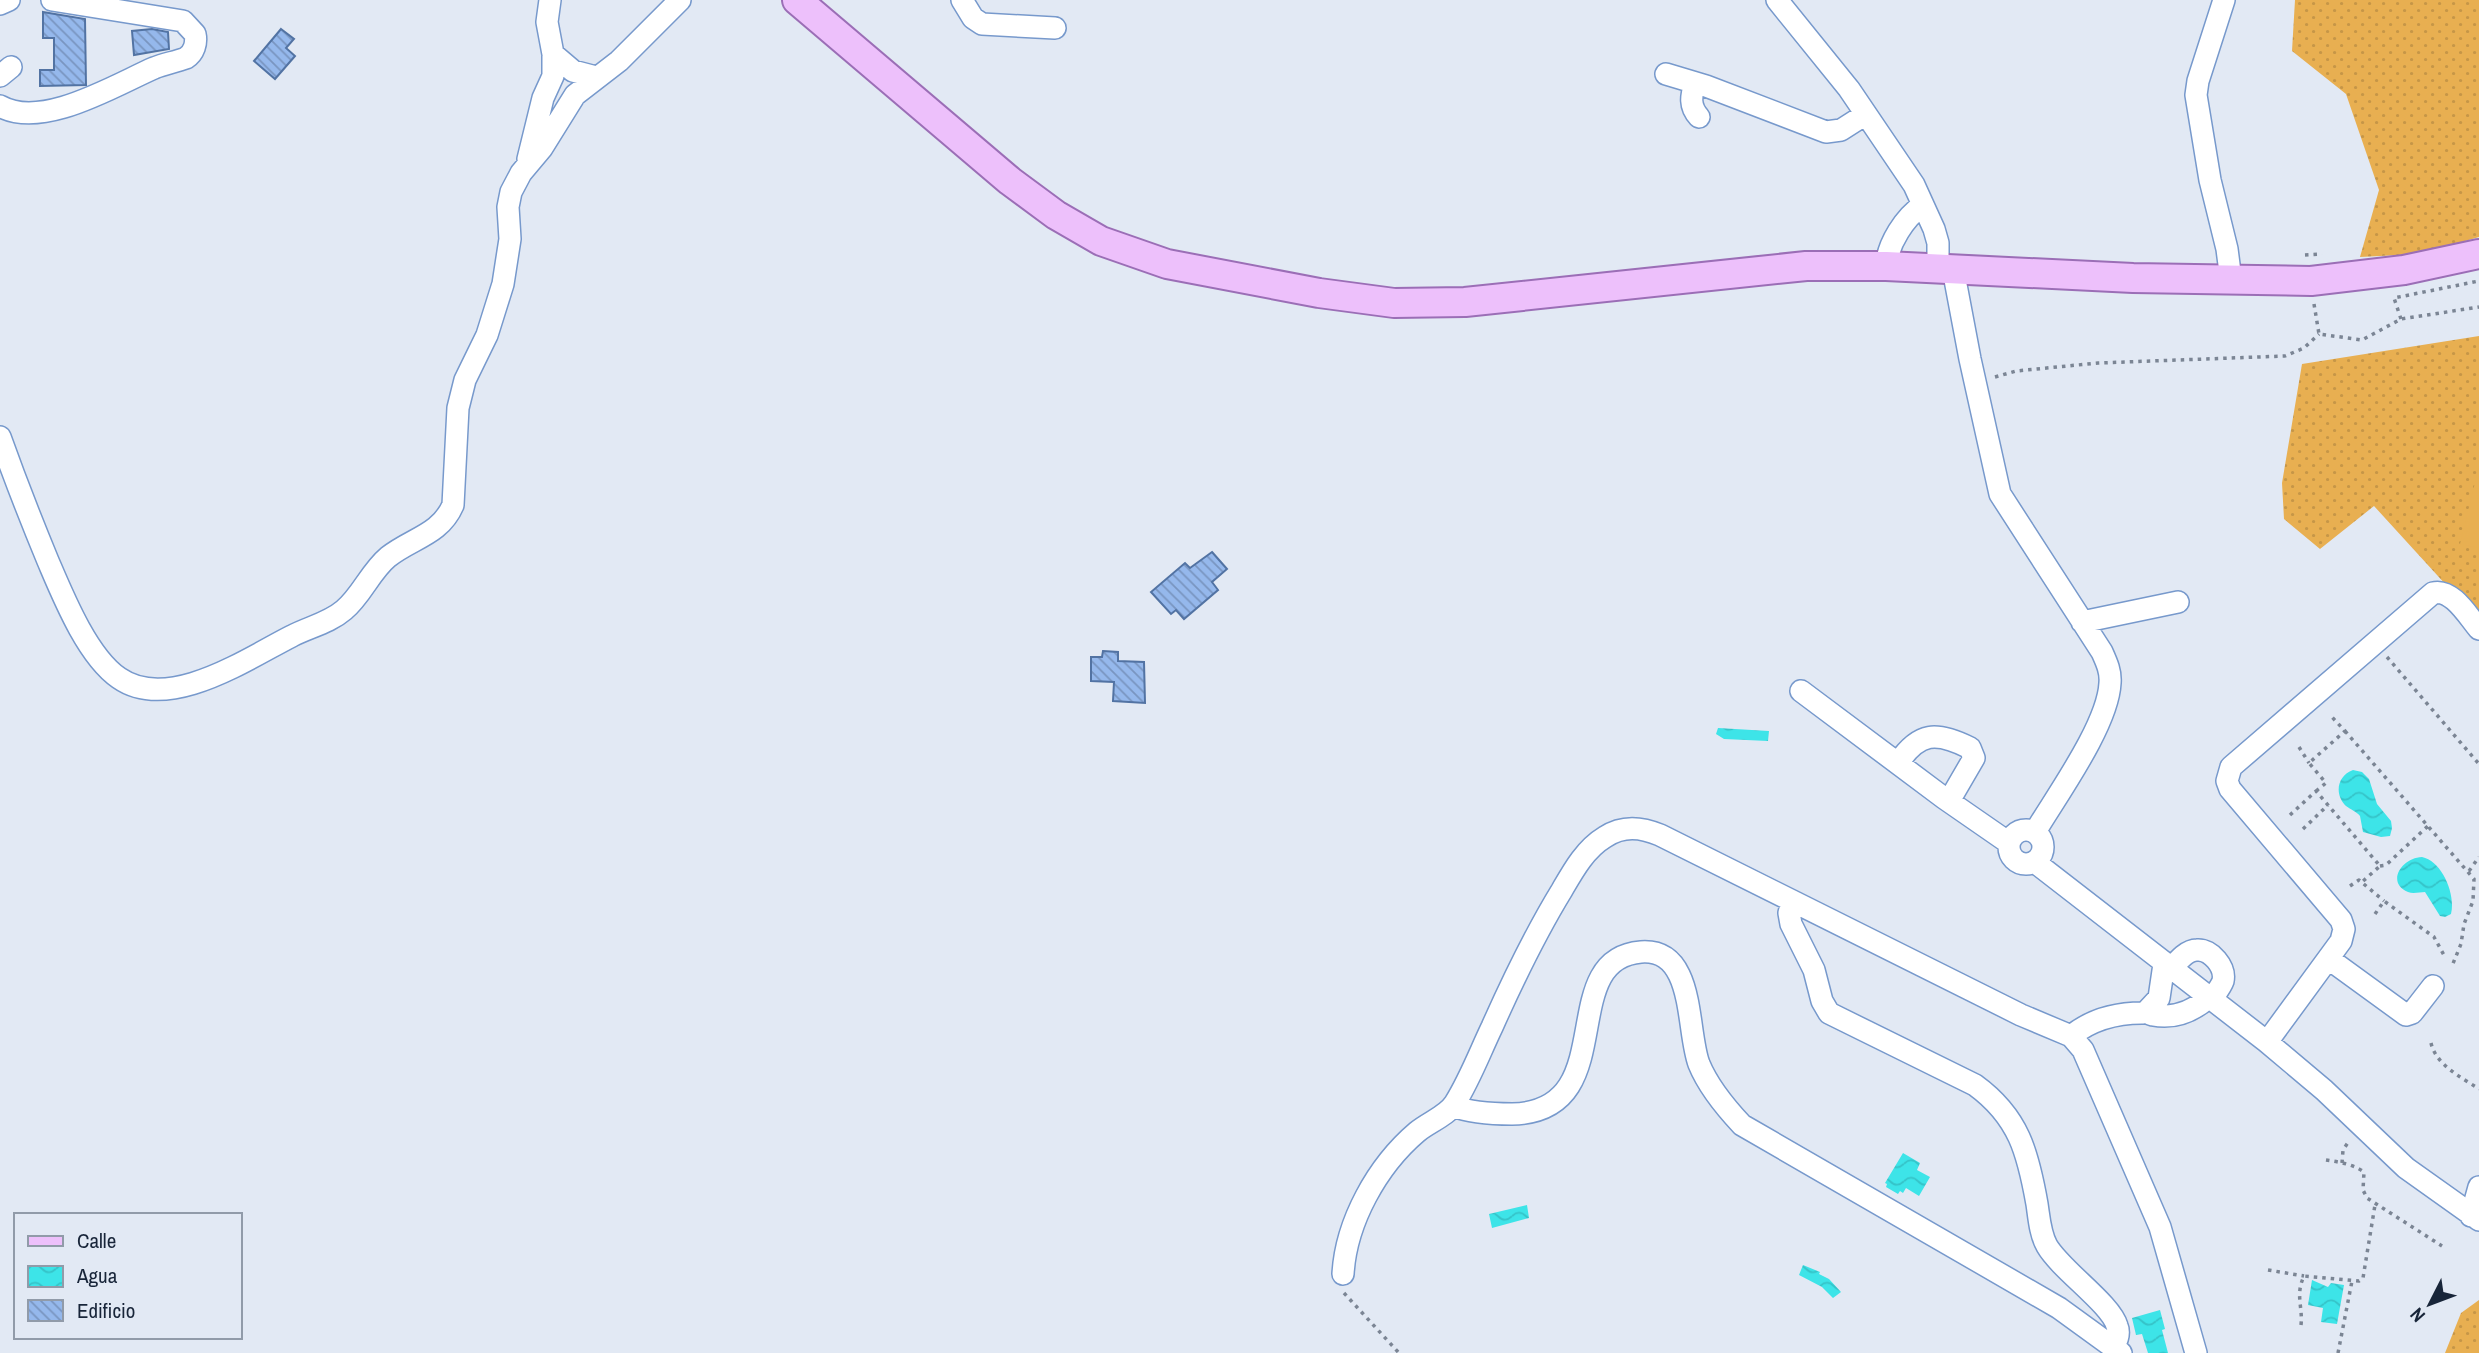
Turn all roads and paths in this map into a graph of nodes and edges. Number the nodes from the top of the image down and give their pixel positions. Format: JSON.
{"nodes":[{"id":1,"x":9,"y":0,"type":"edge"},
{"id":2,"x":52,"y":0,"type":"edge"},
{"id":3,"x":551,"y":0,"type":"edge"},
{"id":4,"x":680,"y":0,"type":"edge"},
{"id":5,"x":797,"y":0,"type":"edge"},
{"id":6,"x":962,"y":0,"type":"edge"},
{"id":7,"x":1777,"y":0,"type":"edge"},
{"id":8,"x":2224,"y":0,"type":"edge"},
{"id":9,"x":0,"y":4,"type":"edge"},
{"id":10,"x":1055,"y":28,"type":"dead end"},
{"id":11,"x":553,"y":54,"type":"junction"},
{"id":12,"x":1666,"y":74,"type":"dead end"},
{"id":13,"x":596,"y":77,"type":"junction"},
{"id":14,"x":1695,"y":83,"type":"junction"},
{"id":15,"x":0,"y":106,"type":"edge"},
{"id":16,"x":1866,"y":114,"type":"junction"},
{"id":17,"x":1699,"y":117,"type":"dead end"},
{"id":18,"x":528,"y":164,"type":"junction"},
{"id":19,"x":1923,"y":205,"type":"junction"},
{"id":20,"x":2324,"y":254,"type":"dead end"},
{"id":21,"x":2479,"y":254,"type":"edge"},
{"id":22,"x":2297,"y":256,"type":"dead end"},
{"id":23,"x":1886,"y":266,"type":"junction"},
{"id":24,"x":1945,"y":269,"type":"junction"},
{"id":25,"x":2231,"y":280,"type":"junction"},
{"id":26,"x":2311,"y":281,"type":"junction"},
{"id":27,"x":2479,"y":281,"type":"edge"},
{"id":28,"x":2479,"y":307,"type":"edge"},
{"id":29,"x":2401,"y":319,"type":"junction"},
{"id":30,"x":2319,"y":334,"type":"junction"},
{"id":31,"x":1990,"y":378,"type":"dead end"},
{"id":32,"x":0,"y":437,"type":"edge"},
{"id":33,"x":2178,"y":602,"type":"dead end"},
{"id":34,"x":2082,"y":622,"type":"junction"},
{"id":35,"x":2479,"y":629,"type":"edge"},
{"id":36,"x":2381,"y":650,"type":"dead end"},
{"id":37,"x":1801,"y":691,"type":"dead end"},
{"id":38,"x":2331,"y":716,"type":"dead end"},
{"id":39,"x":2345,"y":731,"type":"junction"},
{"id":40,"x":2299,"y":747,"type":"dead end"},
{"id":41,"x":1898,"y":763,"type":"junction"},
{"id":42,"x":2309,"y":763,"type":"junction"},
{"id":43,"x":2479,"y":764,"type":"edge"},
{"id":44,"x":2316,"y":791,"type":"junction"},
{"id":45,"x":1948,"y":801,"type":"junction"},
{"id":46,"x":2328,"y":805,"type":"junction"},
{"id":47,"x":2290,"y":815,"type":"dead end"},
{"id":48,"x":2429,"y":825,"type":"junction"},
{"id":49,"x":2302,"y":829,"type":"dead end"},
{"id":50,"x":2035,"y":832,"type":"junction"},
{"id":51,"x":2009,"y":843,"type":"junction"},
{"id":52,"x":2479,"y":858,"type":"edge"},
{"id":53,"x":2036,"y":863,"type":"junction"},
{"id":54,"x":2380,"y":866,"type":"junction"},
{"id":55,"x":2469,"y":871,"type":"junction"},
{"id":56,"x":2362,"y":882,"type":"junction"},
{"id":57,"x":2350,"y":886,"type":"dead end"},
{"id":58,"x":2384,"y":901,"type":"junction"},
{"id":59,"x":1792,"y":902,"type":"junction"},
{"id":60,"x":2375,"y":914,"type":"dead end"},
{"id":61,"x":2445,"y":957,"type":"dead end"},
{"id":62,"x":2329,"y":959,"type":"junction"},
{"id":63,"x":2452,"y":966,"type":"dead end"},
{"id":64,"x":2167,"y":967,"type":"junction"},
{"id":65,"x":2433,"y":986,"type":"dead end"},
{"id":66,"x":2210,"y":999,"type":"junction"},
{"id":67,"x":2146,"y":1012,"type":"junction"},
{"id":68,"x":2071,"y":1036,"type":"junction"},
{"id":69,"x":2267,"y":1042,"type":"junction"},
{"id":70,"x":2431,"y":1043,"type":"dead end"},
{"id":71,"x":2479,"y":1089,"type":"edge"},
{"id":72,"x":1454,"y":1106,"type":"junction"},
{"id":73,"x":2350,"y":1140,"type":"dead end"},
{"id":74,"x":2326,"y":1160,"type":"dead end"},
{"id":75,"x":2342,"y":1163,"type":"junction"},
{"id":76,"x":2479,"y":1187,"type":"edge"},
{"id":77,"x":2375,"y":1205,"type":"junction"},
{"id":78,"x":2475,"y":1218,"type":"edge"},
{"id":79,"x":2442,"y":1246,"type":"dead end"},
{"id":80,"x":2267,"y":1270,"type":"dead end"},
{"id":81,"x":1343,"y":1274,"type":"joint"},
{"id":82,"x":2304,"y":1276,"type":"junction"},
{"id":83,"x":2352,"y":1280,"type":"junction"},
{"id":84,"x":2301,"y":1325,"type":"dead end"},
{"id":85,"x":2118,"y":1349,"type":"edge"},
{"id":86,"x":1399,"y":1353,"type":"edge"},
{"id":87,"x":2196,"y":1353,"type":"edge"},
{"id":88,"x":2338,"y":1353,"type":"edge"}],
"edges":[{"from":1,"to":9,"type":"street"},
{"from":2,"to":15,"type":"street"},
{"from":3,"to":11,"type":"street"},
{"from":4,"to":13,"type":"street"},
{"from":5,"to":23,"type":"main road"},
{"from":6,"to":10,"type":"street"},
{"from":7,"to":16,"type":"street"},
{"from":8,"to":25,"type":"street"},
{"from":11,"to":13,"type":"street"},
{"from":11,"to":18,"type":"street"},
{"from":12,"to":14,"type":"street"},
{"from":13,"to":18,"type":"street"},
{"from":14,"to":16,"type":"street"},
{"from":14,"to":17,"type":"street"},
{"from":16,"to":19,"type":"street"},
{"from":18,"to":32,"type":"street"},
{"from":19,"to":23,"type":"street"},
{"from":19,"to":24,"type":"street"},
{"from":20,"to":22,"type":"path"},
{"from":21,"to":26,"type":"main road"},
{"from":23,"to":24,"type":"main road"},
{"from":24,"to":25,"type":"main road"},
{"from":24,"to":34,"type":"street"},
{"from":25,"to":26,"type":"main road"},
{"from":26,"to":30,"type":"path"},
{"from":27,"to":29,"type":"path"},
{"from":28,"to":29,"type":"path"},
{"from":29,"to":30,"type":"path"},
{"from":30,"to":31,"type":"path"},
{"from":33,"to":34,"type":"street"},
{"from":34,"to":50,"type":"street"},
{"from":35,"to":62,"type":"street"},
{"from":36,"to":43,"type":"path"},
{"from":37,"to":41,"type":"street"},
{"from":38,"to":39,"type":"path"},
{"from":39,"to":42,"type":"path"},
{"from":39,"to":48,"type":"path"},
{"from":40,"to":42,"type":"path"},
{"from":41,"to":45,"type":"street"},
{"from":41,"to":45,"type":"street"},
{"from":42,"to":44,"type":"path"},
{"from":44,"to":46,"type":"path"},
{"from":44,"to":47,"type":"path"},
{"from":45,"to":51,"type":"street"},
{"from":46,"to":49,"type":"path"},
{"from":46,"to":54,"type":"path"},
{"from":48,"to":54,"type":"path"},
{"from":48,"to":55,"type":"path"},
{"from":50,"to":51,"type":"street"},
{"from":50,"to":53,"type":"street"},
{"from":51,"to":53,"type":"street"},
{"from":52,"to":55,"type":"path"},
{"from":53,"to":64,"type":"street"},
{"from":54,"to":56,"type":"path"},
{"from":55,"to":63,"type":"path"},
{"from":56,"to":57,"type":"path"},
{"from":56,"to":58,"type":"path"},
{"from":58,"to":60,"type":"path"},
{"from":58,"to":61,"type":"path"},
{"from":59,"to":68,"type":"street"},
{"from":59,"to":72,"type":"street"},
{"from":59,"to":85,"type":"street"},
{"from":62,"to":65,"type":"street"},
{"from":62,"to":69,"type":"street"},
{"from":64,"to":66,"type":"street"},
{"from":64,"to":66,"type":"street"},
{"from":64,"to":67,"type":"street"},
{"from":66,"to":67,"type":"street"},
{"from":66,"to":69,"type":"street"},
{"from":67,"to":68,"type":"street"},
{"from":68,"to":87,"type":"street"},
{"from":69,"to":78,"type":"street"},
{"from":70,"to":71,"type":"path"},
{"from":72,"to":81,"type":"street"},
{"from":72,"to":85,"type":"street"},
{"from":73,"to":75,"type":"path"},
{"from":74,"to":75,"type":"path"},
{"from":75,"to":77,"type":"path"},
{"from":76,"to":78,"type":"street"},
{"from":77,"to":79,"type":"path"},
{"from":77,"to":83,"type":"path"},
{"from":80,"to":82,"type":"path"},
{"from":81,"to":86,"type":"path"},
{"from":82,"to":83,"type":"path"},
{"from":82,"to":84,"type":"path"},
{"from":83,"to":88,"type":"path"}]}
